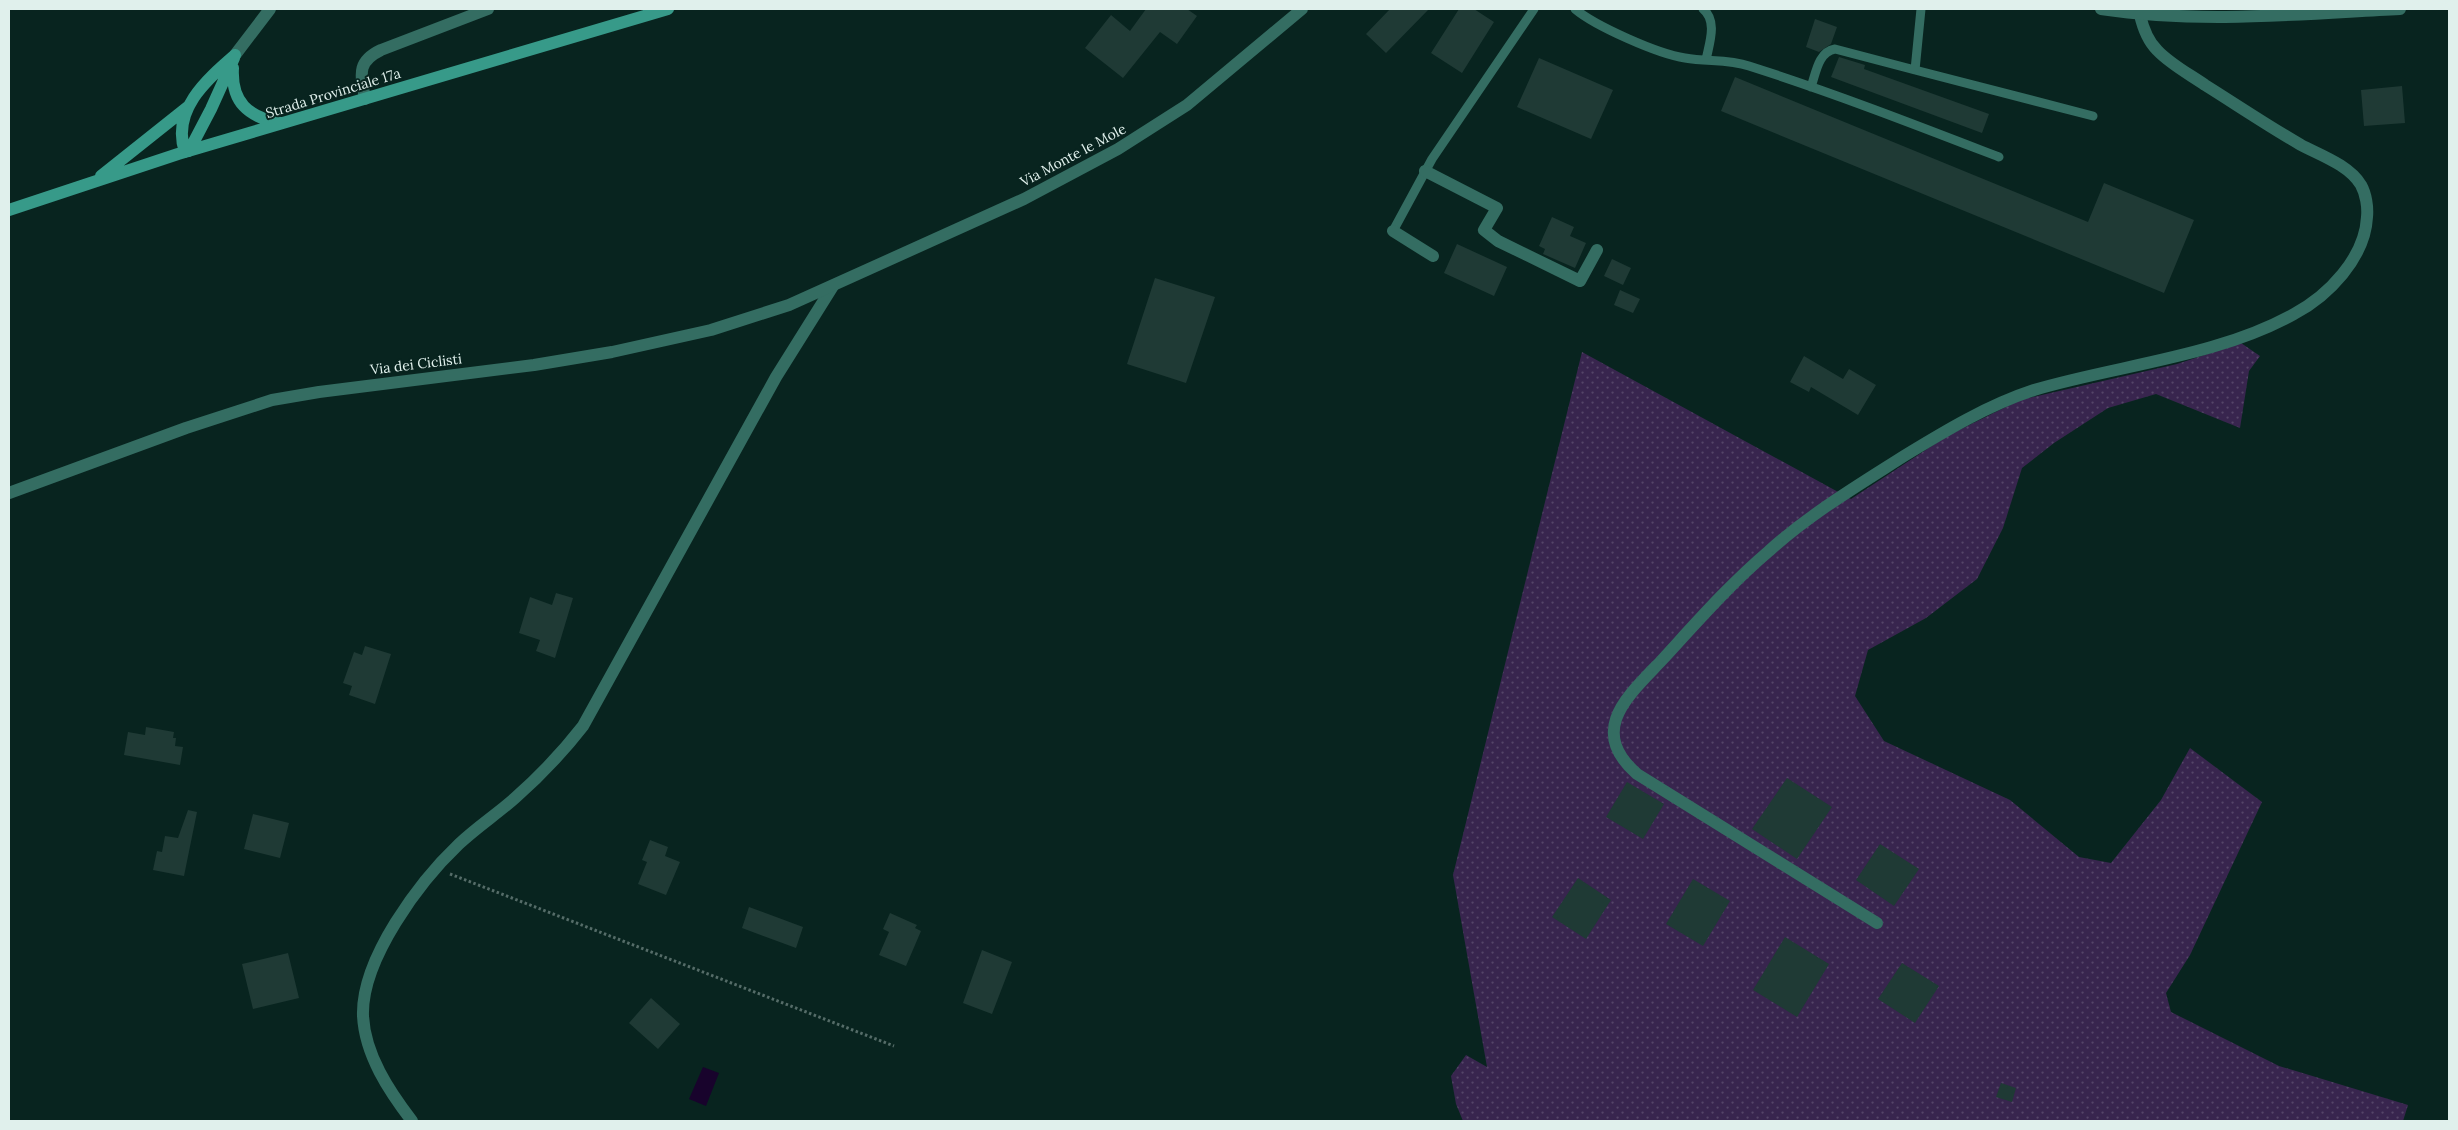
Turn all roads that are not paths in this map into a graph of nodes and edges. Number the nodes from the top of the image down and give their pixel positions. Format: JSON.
{"nodes":[{"id":1,"x":270,"y":9,"type":"edge"},
{"id":2,"x":488,"y":9,"type":"edge"},
{"id":3,"x":668,"y":9,"type":"edge"},
{"id":4,"x":1302,"y":9,"type":"edge"},
{"id":5,"x":1534,"y":9,"type":"edge"},
{"id":6,"x":1575,"y":9,"type":"edge"},
{"id":7,"x":1703,"y":9,"type":"edge"},
{"id":8,"x":1921,"y":9,"type":"edge"},
{"id":9,"x":2101,"y":9,"type":"edge"},
{"id":10,"x":2400,"y":9,"type":"edge"},
{"id":11,"x":2140,"y":15,"type":"junction"},
{"id":12,"x":235,"y":55,"type":"junction"},
{"id":13,"x":1706,"y":60,"type":"junction"},
{"id":14,"x":1915,"y":70,"type":"junction"},
{"id":15,"x":1811,"y":87,"type":"junction"},
{"id":16,"x":365,"y":99,"type":"junction"},
{"id":17,"x":189,"y":106,"type":"junction"},
{"id":18,"x":2093,"y":116,"type":"dead end"},
{"id":19,"x":282,"y":123,"type":"junction"},
{"id":20,"x":187,"y":152,"type":"junction"},
{"id":21,"x":1999,"y":157,"type":"dead end"},
{"id":22,"x":1425,"y":171,"type":"junction"},
{"id":23,"x":93,"y":182,"type":"junction"},
{"id":24,"x":9,"y":210,"type":"edge"},
{"id":25,"x":1393,"y":231,"type":"joint"},
{"id":26,"x":1597,"y":250,"type":"dead end"},
{"id":27,"x":1433,"y":256,"type":"dead end"},
{"id":28,"x":833,"y":286,"type":"junction"},
{"id":29,"x":9,"y":493,"type":"edge"},
{"id":30,"x":1877,"y":923,"type":"dead end"},
{"id":31,"x":412,"y":1121,"type":"edge"}],
"edges":[{"from":1,"to":12,"type":"street"},
{"from":2,"to":16,"type":"street"},
{"from":3,"to":16,"type":"main road","name":"Strada Provinciale 17a"},
{"from":4,"to":28,"type":"street","name":"Via Monte le Mole"},
{"from":5,"to":22,"type":"lane"},
{"from":6,"to":13,"type":"lane"},
{"from":7,"to":13,"type":"lane"},
{"from":8,"to":14,"type":"lane"},
{"from":9,"to":11,"type":"street"},
{"from":10,"to":11,"type":"street"},
{"from":11,"to":30,"type":"street"},
{"from":12,"to":17,"type":"main road"},
{"from":12,"to":19,"type":"main road"},
{"from":12,"to":20,"type":"main road"},
{"from":13,"to":15,"type":"lane"},
{"from":14,"to":15,"type":"lane"},
{"from":14,"to":18,"type":"lane"},
{"from":15,"to":21,"type":"lane"},
{"from":16,"to":19,"type":"main road","name":"Strada Provinciale 17a"},
{"from":17,"to":20,"type":"main road"},
{"from":17,"to":23,"type":"main road"},
{"from":19,"to":20,"type":"main road","name":"Strada Provinciale 17a"},
{"from":20,"to":23,"type":"main road","name":"Strada Provinciale 17a"},
{"from":22,"to":25,"type":"lane"},
{"from":22,"to":26,"type":"street"},
{"from":23,"to":24,"type":"main road","name":"Strada Provinciale 17a"},
{"from":25,"to":27,"type":"street"},
{"from":28,"to":29,"type":"street","name":"Via dei Ciclisti"},
{"from":28,"to":31,"type":"street"}]}
